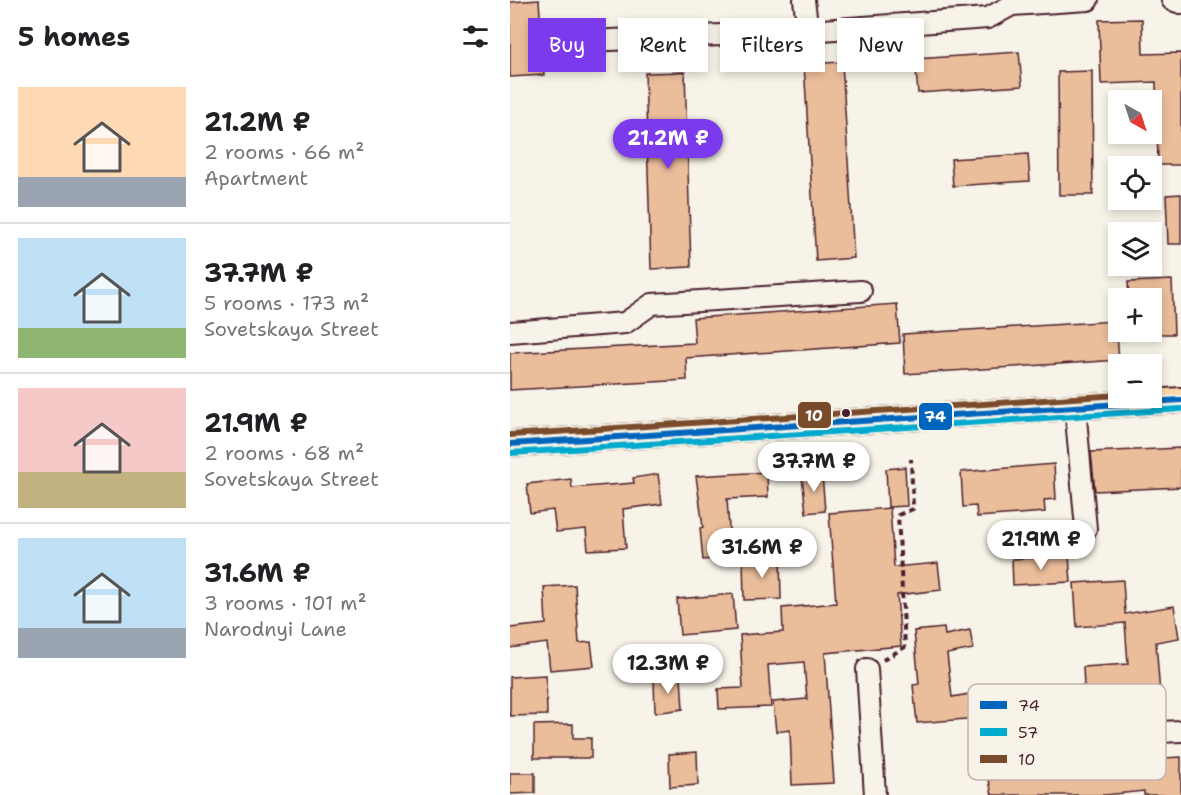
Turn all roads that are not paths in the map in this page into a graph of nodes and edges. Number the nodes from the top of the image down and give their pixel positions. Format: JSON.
{"nodes":[{"id":1,"x":804,"y":0,"type":"edge"},
{"id":2,"x":1088,"y":0,"type":"edge"},
{"id":3,"x":1172,"y":0,"type":"edge"},
{"id":4,"x":1181,"y":3,"type":"edge"},
{"id":5,"x":806,"y":18,"type":"edge"},
{"id":6,"x":825,"y":30,"type":"edge"},
{"id":7,"x":720,"y":35,"type":"edge"},
{"id":8,"x":606,"y":40,"type":"edge"},
{"id":9,"x":861,"y":291,"type":"dead end"},
{"id":10,"x":510,"y":332,"type":"edge"},
{"id":11,"x":1181,"y":400,"type":"edge"},
{"id":12,"x":1075,"y":407,"type":"junction"},
{"id":13,"x":510,"y":444,"type":"edge"},
{"id":14,"x":1086,"y":529,"type":"dead end"},
{"id":15,"x":867,"y":669,"type":"road end"},
{"id":16,"x":1181,"y":731,"type":"edge"},
{"id":17,"x":1166,"y":732,"type":"edge"},
{"id":18,"x":875,"y":795,"type":"edge"}],
"edges":[{"from":1,"to":5,"type":"street"},
{"from":2,"to":6,"type":"street"},
{"from":3,"to":4,"type":"street"},
{"from":7,"to":8,"type":"street"},
{"from":9,"to":10,"type":"street"},
{"from":11,"to":12,"type":"main road"},
{"from":12,"to":13,"type":"main road"},
{"from":12,"to":14,"type":"street"},
{"from":15,"to":18,"type":"street"},
{"from":16,"to":17,"type":"street"}]}
